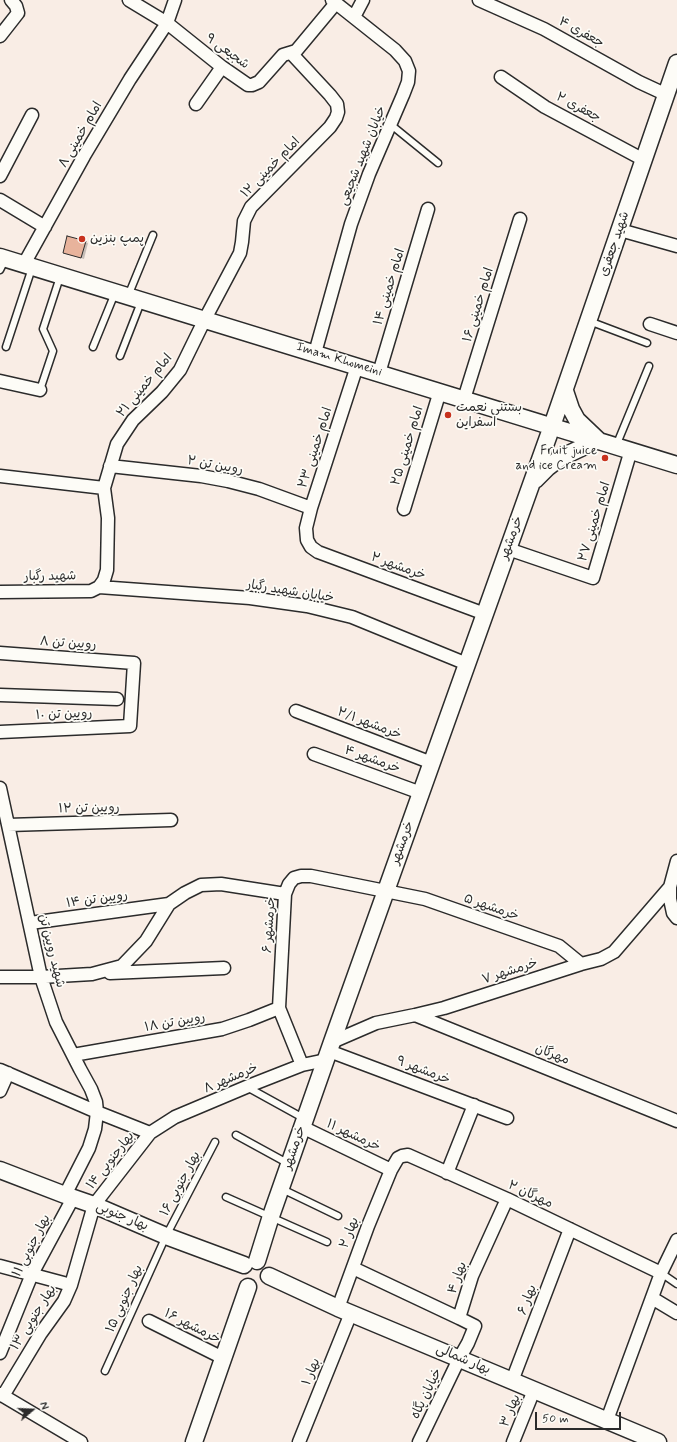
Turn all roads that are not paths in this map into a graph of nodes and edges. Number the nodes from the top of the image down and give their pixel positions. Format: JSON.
{"nodes":[{"id":1,"x":11,"y":0,"type":"edge"},
{"id":2,"x":129,"y":0,"type":"edge"},
{"id":3,"x":174,"y":0,"type":"edge"},
{"id":4,"x":363,"y":0,"type":"edge"},
{"id":5,"x":479,"y":0,"type":"edge"},
{"id":6,"x":334,"y":1,"type":"edge"},
{"id":7,"x":354,"y":17,"type":"junction"},
{"id":8,"x":167,"y":24,"type":"junction"},
{"id":9,"x":0,"y":36,"type":"edge"},
{"id":10,"x":291,"y":53,"type":"junction"},
{"id":11,"x":677,"y":63,"type":"edge"},
{"id":12,"x":222,"y":67,"type":"junction"},
{"id":13,"x":502,"y":77,"type":"dead end"},
{"id":14,"x":671,"y":92,"type":"edge"},
{"id":15,"x":196,"y":104,"type":"dead end"},
{"id":16,"x":32,"y":115,"type":"dead end"},
{"id":17,"x":390,"y":124,"type":"junction"},
{"id":18,"x":644,"y":160,"type":"junction"},
{"id":19,"x":438,"y":163,"type":"dead end"},
{"id":20,"x":0,"y":176,"type":"edge"},
{"id":21,"x":0,"y":200,"type":"edge"},
{"id":22,"x":428,"y":208,"type":"dead end"},
{"id":23,"x":520,"y":219,"type":"dead end"},
{"id":24,"x":45,"y":227,"type":"junction"},
{"id":25,"x":620,"y":230,"type":"junction"},
{"id":26,"x":154,"y":235,"type":"dead end"},
{"id":27,"x":677,"y":246,"type":"edge"},
{"id":28,"x":2,"y":262,"type":"edge"},
{"id":29,"x":28,"y":265,"type":"junction"},
{"id":30,"x":60,"y":275,"type":"junction"},
{"id":31,"x":128,"y":296,"type":"junction"},
{"id":32,"x":204,"y":319,"type":"junction"},
{"id":33,"x":588,"y":321,"type":"junction"},
{"id":34,"x":650,"y":324,"type":"dead end"},
{"id":35,"x":677,"y":333,"type":"edge"},
{"id":36,"x":647,"y":343,"type":"dead end"},
{"id":37,"x":6,"y":347,"type":"dead end"},
{"id":38,"x":93,"y":347,"type":"dead end"},
{"id":39,"x":316,"y":353,"type":"junction"},
{"id":40,"x":120,"y":356,"type":"dead end"},
{"id":41,"x":358,"y":366,"type":"junction"},
{"id":42,"x":649,"y":366,"type":"dead end"},
{"id":43,"x":379,"y":373,"type":"junction"},
{"id":44,"x":0,"y":381,"type":"edge"},
{"id":45,"x":40,"y":390,"type":"joint"},
{"id":46,"x":440,"y":391,"type":"junction"},
{"id":47,"x":564,"y":391,"type":"junction"},
{"id":48,"x":464,"y":399,"type":"junction"},
{"id":49,"x":552,"y":426,"type":"junction"},
{"id":50,"x":598,"y":440,"type":"junction"},
{"id":51,"x":616,"y":446,"type":"junction"},
{"id":52,"x":631,"y":450,"type":"junction"},
{"id":53,"x":677,"y":465,"type":"edge"},
{"id":54,"x":110,"y":466,"type":"junction"},
{"id":55,"x":0,"y":476,"type":"edge"},
{"id":56,"x":532,"y":482,"type":"junction"},
{"id":57,"x":104,"y":488,"type":"junction"},
{"id":58,"x":311,"y":508,"type":"junction"},
{"id":59,"x":404,"y":509,"type":"dead end"},
{"id":60,"x":307,"y":540,"type":"joint"},
{"id":61,"x":508,"y":549,"type":"junction"},
{"id":62,"x":99,"y":587,"type":"junction"},
{"id":63,"x":0,"y":592,"type":"edge"},
{"id":64,"x":485,"y":614,"type":"junction"},
{"id":65,"x":0,"y":653,"type":"edge"},
{"id":66,"x":467,"y":664,"type":"junction"},
{"id":67,"x":0,"y":695,"type":"edge"},
{"id":68,"x":117,"y":699,"type":"dead end"},
{"id":69,"x":296,"y":711,"type":"dead end"},
{"id":70,"x":130,"y":726,"type":"joint"},
{"id":71,"x":0,"y":732,"type":"edge"},
{"id":72,"x":314,"y":754,"type":"dead end"},
{"id":73,"x":432,"y":762,"type":"junction"},
{"id":74,"x":0,"y":788,"type":"edge"},
{"id":75,"x":421,"y":793,"type":"junction"},
{"id":76,"x":171,"y":820,"type":"dead end"},
{"id":77,"x":8,"y":825,"type":"junction"},
{"id":78,"x":677,"y":861,"type":"edge"},
{"id":79,"x":670,"y":887,"type":"junction"},
{"id":80,"x":386,"y":891,"type":"junction"},
{"id":81,"x":285,"y":894,"type":"junction"},
{"id":82,"x":169,"y":904,"type":"junction"},
{"id":83,"x":677,"y":918,"type":"edge"},
{"id":84,"x":30,"y":924,"type":"junction"},
{"id":85,"x":581,"y":964,"type":"junction"},
{"id":86,"x":224,"y":968,"type":"dead end"},
{"id":87,"x":92,"y":974,"type":"junction"},
{"id":88,"x":0,"y":977,"type":"edge"},
{"id":89,"x":41,"y":977,"type":"junction"},
{"id":90,"x":279,"y":1008,"type":"junction"},
{"id":91,"x":415,"y":1016,"type":"junction"},
{"id":92,"x":329,"y":1051,"type":"junction"},
{"id":93,"x":73,"y":1055,"type":"junction"},
{"id":94,"x":302,"y":1065,"type":"junction"},
{"id":95,"x":4,"y":1072,"type":"edge"},
{"id":96,"x":246,"y":1087,"type":"junction"},
{"id":97,"x":0,"y":1091,"type":"edge"},
{"id":98,"x":474,"y":1105,"type":"junction"},
{"id":99,"x":97,"y":1112,"type":"junction"},
{"id":100,"x":507,"y":1118,"type":"dead end"},
{"id":101,"x":677,"y":1121,"type":"edge"},
{"id":102,"x":303,"y":1123,"type":"junction"},
{"id":103,"x":150,"y":1133,"type":"junction"},
{"id":104,"x":236,"y":1134,"type":"dead end"},
{"id":105,"x":215,"y":1142,"type":"dead end"},
{"id":106,"x":289,"y":1164,"type":"junction"},
{"id":107,"x":0,"y":1170,"type":"edge"},
{"id":108,"x":391,"y":1170,"type":"junction"},
{"id":109,"x":447,"y":1173,"type":"junction"},
{"id":110,"x":280,"y":1189,"type":"junction"},
{"id":111,"x":69,"y":1197,"type":"junction"},
{"id":112,"x":226,"y":1197,"type":"dead end"},
{"id":113,"x":506,"y":1199,"type":"junction"},
{"id":114,"x":94,"y":1205,"type":"junction"},
{"id":115,"x":271,"y":1216,"type":"junction"},
{"id":116,"x":338,"y":1216,"type":"dead end"},
{"id":117,"x":570,"y":1229,"type":"junction"},
{"id":118,"x":166,"y":1236,"type":"junction"},
{"id":119,"x":677,"y":1240,"type":"edge"},
{"id":120,"x":327,"y":1242,"type":"dead end"},
{"id":121,"x":251,"y":1263,"type":"junction"},
{"id":122,"x":0,"y":1266,"type":"edge"},
{"id":123,"x":352,"y":1268,"type":"junction"},
{"id":124,"x":661,"y":1273,"type":"junction"},
{"id":125,"x":32,"y":1274,"type":"junction"},
{"id":126,"x":269,"y":1276,"type":"junction"},
{"id":127,"x":677,"y":1284,"type":"edge"},
{"id":128,"x":70,"y":1285,"type":"junction"},
{"id":129,"x":248,"y":1287,"type":"junction"},
{"id":130,"x":652,"y":1298,"type":"junction"},
{"id":131,"x":344,"y":1310,"type":"junction"},
{"id":132,"x":677,"y":1313,"type":"edge"},
{"id":133,"x":459,"y":1318,"type":"junction"},
{"id":134,"x":149,"y":1320,"type":"dead end"},
{"id":135,"x":0,"y":1353,"type":"edge"},
{"id":136,"x":222,"y":1358,"type":"junction"},
{"id":137,"x":459,"y":1359,"type":"junction"},
{"id":138,"x":104,"y":1371,"type":"dead end"},
{"id":139,"x":512,"y":1381,"type":"junction"},
{"id":140,"x":534,"y":1390,"type":"junction"},
{"id":141,"x":1,"y":1395,"type":"edge"},
{"id":142,"x":607,"y":1420,"type":"junction"},
{"id":143,"x":651,"y":1441,"type":"edge"},
{"id":144,"x":81,"y":1442,"type":"edge"},
{"id":145,"x":194,"y":1442,"type":"edge"},
{"id":146,"x":299,"y":1442,"type":"edge"},
{"id":147,"x":419,"y":1442,"type":"edge"},
{"id":148,"x":514,"y":1442,"type":"edge"}],
"edges":[{"from":1,"to":9,"type":"street"},
{"from":2,"to":8,"type":"street","name":"شجیعی ۹"},
{"from":3,"to":8,"type":"street","name":"امام خمینی ۸"},
{"from":4,"to":7,"type":"street"},
{"from":5,"to":14,"type":"street","name":"جعفری ۴"},
{"from":6,"to":7,"type":"street","name":"خیابان شهید شجیعی"},
{"from":6,"to":10,"type":"street","name":"شجیعی ۹"},
{"from":7,"to":17,"type":"street","name":"خیابان شهید شجیعی"},
{"from":8,"to":12,"type":"street","name":"شجیعی ۹"},
{"from":8,"to":24,"type":"street","name":"امام خمینی ۸"},
{"from":10,"to":12,"type":"street","name":"شجیعی ۹"},
{"from":10,"to":32,"type":"street","name":"امام خمینی ۱۲"},
{"from":11,"to":14,"type":"street","name":"شهید جعفری"},
{"from":12,"to":15,"type":"street"},
{"from":13,"to":18,"type":"street","name":"جعفری ۲"},
{"from":14,"to":18,"type":"street","name":"شهید جعفری"},
{"from":16,"to":20,"type":"street"},
{"from":17,"to":19,"type":"lane"},
{"from":17,"to":39,"type":"street","name":"خیابان شهید شجیعی"},
{"from":18,"to":25,"type":"street","name":"شهید جعفری"},
{"from":21,"to":24,"type":"street"},
{"from":22,"to":43,"type":"street","name":"امام خمینی ۱۴"},
{"from":23,"to":48,"type":"street","name":"امام خمینی ۱۶"},
{"from":24,"to":29,"type":"street","name":"امام خمینی ۸"},
{"from":25,"to":27,"type":"street"},
{"from":25,"to":33,"type":"street","name":"شهید جعفری"},
{"from":26,"to":31,"type":"lane"},
{"from":28,"to":29,"type":"street","name":"Imam Khomeini"},
{"from":29,"to":30,"type":"street","name":"Imam Khomeini"},
{"from":29,"to":37,"type":"lane"},
{"from":30,"to":31,"type":"street","name":"Imam Khomeini"},
{"from":30,"to":45,"type":"lane"},
{"from":31,"to":32,"type":"street","name":"Imam Khomeini"},
{"from":31,"to":38,"type":"lane"},
{"from":31,"to":40,"type":"lane"},
{"from":32,"to":39,"type":"street","name":"Imam Khomeini"},
{"from":32,"to":54,"type":"street","name":"امام خمینی ۲۱"},
{"from":33,"to":36,"type":"lane"},
{"from":33,"to":47,"type":"street","name":"شهید جعفری"},
{"from":34,"to":35,"type":"street"},
{"from":39,"to":41,"type":"street","name":"Imam Khomeini"},
{"from":41,"to":43,"type":"street","name":"Imam Khomeini"},
{"from":41,"to":58,"type":"street","name":"امام خمینی ۲۳"},
{"from":42,"to":51,"type":"lane"},
{"from":43,"to":46,"type":"street","name":"Imam Khomeini"},
{"from":44,"to":45,"type":"street"},
{"from":46,"to":48,"type":"street","name":"Imam Khomeini"},
{"from":46,"to":59,"type":"street","name":"امام خمینی ۲۵"},
{"from":47,"to":49,"type":"street","name":"شهید جعفری"},
{"from":47,"to":50,"type":"street"},
{"from":48,"to":49,"type":"street","name":"Imam Khomeini"},
{"from":49,"to":50,"type":"street","name":"Imam Khomeini"},
{"from":49,"to":56,"type":"street","name":"خرمشهر"},
{"from":50,"to":51,"type":"street","name":"Imam Khomeini"},
{"from":50,"to":56,"type":"street"},
{"from":51,"to":52,"type":"street","name":"Imam Khomeini"},
{"from":52,"to":53,"type":"street","name":"Imam Khomeini"},
{"from":52,"to":61,"type":"street","name":"امام خمینی ۲۷"},
{"from":54,"to":57,"type":"street","name":"امام خمینی ۲۱"},
{"from":54,"to":58,"type":"street","name":"رویین تن ۲"},
{"from":55,"to":57,"type":"street"},
{"from":56,"to":61,"type":"street","name":"خرمشهر"},
{"from":57,"to":62,"type":"street","name":"امام خمینی ۲۱"},
{"from":58,"to":60,"type":"street","name":"امام خمینی ۲۳"},
{"from":60,"to":64,"type":"street","name":"خرمشهر ۲"},
{"from":61,"to":64,"type":"street","name":"خرمشهر"},
{"from":62,"to":63,"type":"street","name":"شهید رگبار"},
{"from":62,"to":66,"type":"street","name":"خیابان شهید رگبار"},
{"from":64,"to":66,"type":"street","name":"خرمشهر"},
{"from":65,"to":70,"type":"street","name":"رویین تن ۸"},
{"from":66,"to":73,"type":"street","name":"خرمشهر"},
{"from":67,"to":68,"type":"street"},
{"from":69,"to":73,"type":"street","name":"خرمشهر ۲/۱"},
{"from":70,"to":71,"type":"street","name":"رویین تن ۱۰"},
{"from":72,"to":75,"type":"street","name":"خرمشهر ۴"},
{"from":73,"to":75,"type":"street","name":"خرمشهر"},
{"from":74,"to":77,"type":"street","name":"شهید رویین تن"},
{"from":75,"to":80,"type":"street","name":"خرمشهر"},
{"from":76,"to":77,"type":"street","name":"رویین تن ۱۲"},
{"from":77,"to":84,"type":"street","name":"شهید رویین تن"},
{"from":78,"to":79,"type":"street"},
{"from":79,"to":83,"type":"street"},
{"from":79,"to":85,"type":"street","name":"خرمشهر ۷"},
{"from":80,"to":81,"type":"street","name":"خرمشهر ۶"},
{"from":80,"to":85,"type":"street","name":"خرمشهر ۵"},
{"from":80,"to":92,"type":"street","name":"خرمشهر"},
{"from":81,"to":82,"type":"street"},
{"from":81,"to":90,"type":"street","name":"خرمشهر ۶"},
{"from":82,"to":84,"type":"street","name":"رویین تن ۱۴"},
{"from":82,"to":87,"type":"street"},
{"from":84,"to":89,"type":"street","name":"شهید رویین تن"},
{"from":85,"to":91,"type":"street","name":"خرمشهر ۷"},
{"from":86,"to":87,"type":"street"},
{"from":87,"to":89,"type":"street"},
{"from":88,"to":89,"type":"street"},
{"from":89,"to":93,"type":"street","name":"شهید رویین تن"},
{"from":90,"to":93,"type":"street","name":"رویین تن ۱۸"},
{"from":90,"to":94,"type":"street","name":"خرمشهر ۶"},
{"from":91,"to":92,"type":"street","name":"خرمشهر ۷"},
{"from":91,"to":101,"type":"street","name":"مهرگان"},
{"from":92,"to":94,"type":"street","name":"خرمشهر ۸"},
{"from":92,"to":98,"type":"street","name":"خرمشهر ۹"},
{"from":92,"to":102,"type":"street","name":"خرمشهر"},
{"from":93,"to":99,"type":"street","name":"شهید رویین تن"},
{"from":94,"to":96,"type":"street","name":"خرمشهر ۸"},
{"from":95,"to":97,"type":"street"},
{"from":95,"to":99,"type":"street"},
{"from":96,"to":102,"type":"lane"},
{"from":96,"to":103,"type":"street","name":"خرمشهر ۸"},
{"from":98,"to":100,"type":"street","name":"خرمشهر ۹"},
{"from":98,"to":109,"type":"street"},
{"from":99,"to":103,"type":"street"},
{"from":99,"to":111,"type":"street","name":"بهار جنوبی ۱۱"},
{"from":102,"to":106,"type":"street","name":"خرمشهر"},
{"from":102,"to":108,"type":"street","name":"خرمشهر ۱۱"},
{"from":103,"to":114,"type":"street","name":"بهارجنوبی ۱۴"},
{"from":104,"to":106,"type":"lane"},
{"from":105,"to":118,"type":"lane","name":"بهار جنوبی ۱۶"},
{"from":106,"to":110,"type":"street","name":"خرمشهر"},
{"from":107,"to":111,"type":"street","name":"بهار جنوبی"},
{"from":108,"to":109,"type":"street","name":"مهرگان ۲"},
{"from":108,"to":123,"type":"street","name":"بهار ۲"},
{"from":109,"to":113,"type":"street","name":"مهرگان ۲"},
{"from":110,"to":115,"type":"street","name":"خرمشهر"},
{"from":110,"to":116,"type":"lane"},
{"from":111,"to":114,"type":"street","name":"بهار جنوبی"},
{"from":111,"to":125,"type":"street","name":"بهار جنوبی ۱۱"},
{"from":112,"to":115,"type":"lane"},
{"from":113,"to":117,"type":"street","name":"مهرگان ۲"},
{"from":113,"to":133,"type":"street","name":"بهار ۴"},
{"from":114,"to":118,"type":"street","name":"بهار جنوبی"},
{"from":114,"to":128,"type":"street","name":"بهار جنوبی ۱۳"},
{"from":115,"to":120,"type":"lane"},
{"from":115,"to":121,"type":"street","name":"خرمشهر"},
{"from":117,"to":124,"type":"street","name":"مهرگان ۲"},
{"from":117,"to":139,"type":"street","name":"بهار ۶"},
{"from":118,"to":121,"type":"street","name":"بهار جنوبی"},
{"from":118,"to":138,"type":"lane","name":"بهار جنوبی ۱۵"},
{"from":119,"to":124,"type":"street"},
{"from":121,"to":126,"type":"street"},
{"from":121,"to":129,"type":"street"},
{"from":122,"to":125,"type":"street"},
{"from":123,"to":131,"type":"street","name":"بهار ۲"},
{"from":123,"to":133,"type":"street"},
{"from":124,"to":127,"type":"lane"},
{"from":124,"to":130,"type":"street"},
{"from":125,"to":128,"type":"street"},
{"from":125,"to":135,"type":"street","name":"بهار جنوبی ۱۱"},
{"from":126,"to":129,"type":"street"},
{"from":126,"to":131,"type":"street","name":"بهار شمالی"},
{"from":128,"to":141,"type":"street","name":"بهار جنوبی ۱۳"},
{"from":129,"to":136,"type":"street"},
{"from":130,"to":132,"type":"street"},
{"from":130,"to":142,"type":"street"},
{"from":131,"to":137,"type":"street","name":"بهار شمالی"},
{"from":131,"to":146,"type":"street","name":"بهار ۱"},
{"from":133,"to":137,"type":"street"},
{"from":134,"to":136,"type":"street","name":"خرمشهر ۱۶"},
{"from":136,"to":145,"type":"street"},
{"from":137,"to":139,"type":"street","name":"بهار شمالی"},
{"from":137,"to":147,"type":"street","name":"خیابان پگاه"},
{"from":139,"to":140,"type":"street","name":"بهار شمالی"},
{"from":140,"to":142,"type":"street","name":"بهار شمالی"},
{"from":140,"to":148,"type":"street","name":"بهار ۳"},
{"from":141,"to":144,"type":"street"},
{"from":142,"to":143,"type":"street","name":"بهار شمالی"}]}
